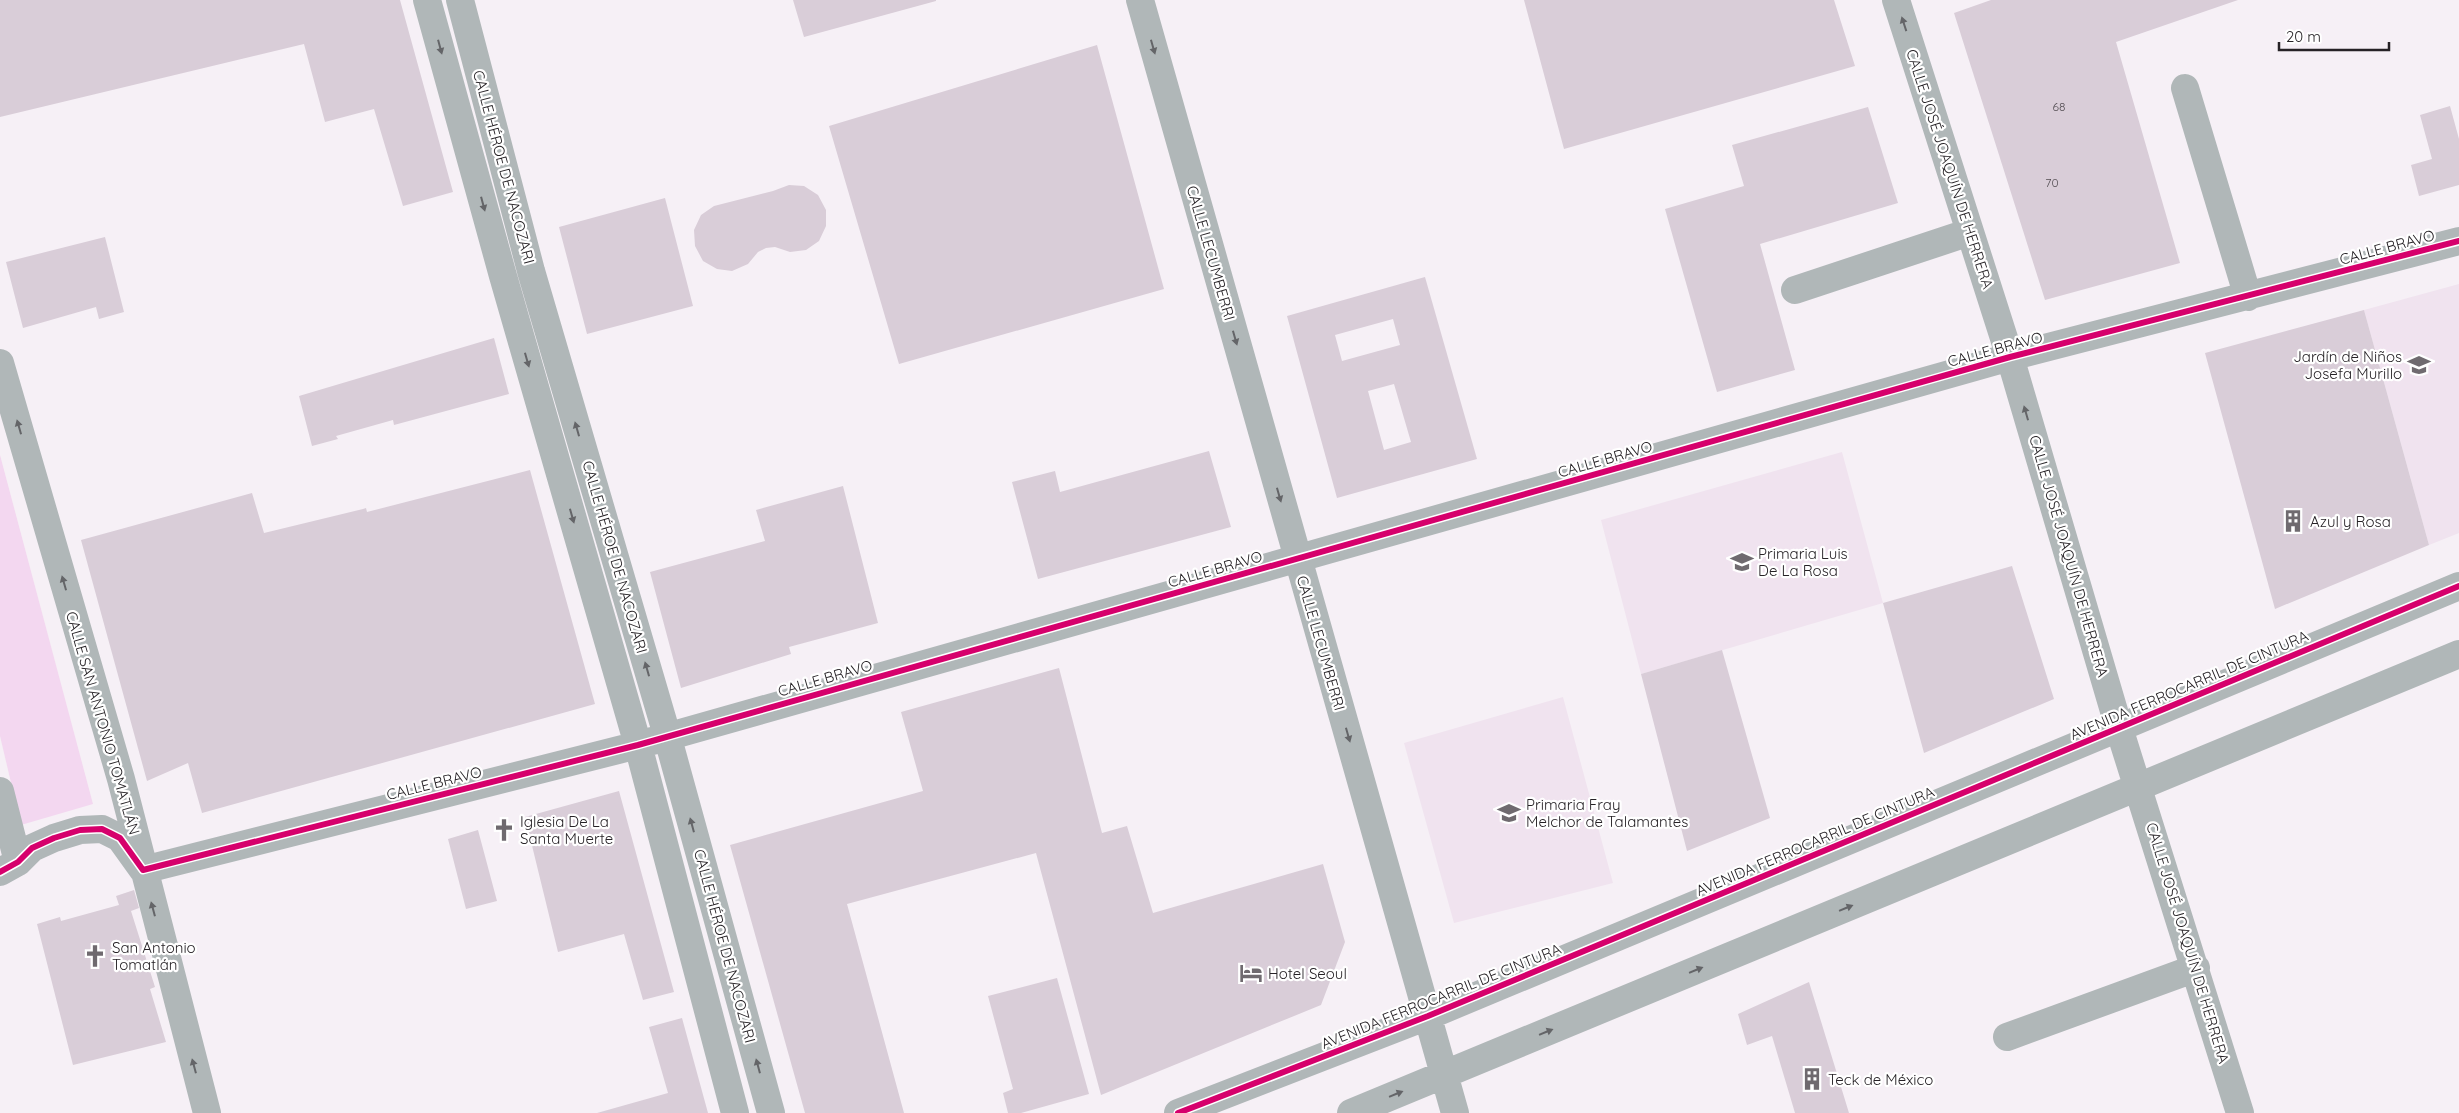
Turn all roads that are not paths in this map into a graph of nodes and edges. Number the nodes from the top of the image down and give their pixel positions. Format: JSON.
{"nodes":[{"id":1,"x":427,"y":0,"type":"edge"},
{"id":2,"x":460,"y":0,"type":"edge"},
{"id":3,"x":1140,"y":0,"type":"edge"},
{"id":4,"x":1896,"y":0,"type":"edge"},
{"id":5,"x":2185,"y":88,"type":"dead end"},
{"id":6,"x":1970,"y":232,"type":"junction"},
{"id":7,"x":2459,"y":241,"type":"edge"},
{"id":8,"x":1795,"y":290,"type":"dead end"},
{"id":9,"x":2248,"y":297,"type":"junction"},
{"id":10,"x":2010,"y":357,"type":"junction"},
{"id":11,"x":0,"y":363,"type":"edge"},
{"id":12,"x":1297,"y":559,"type":"junction"},
{"id":13,"x":2459,"y":586,"type":"edge"},
{"id":14,"x":2459,"y":654,"type":"edge"},
{"id":15,"x":2119,"y":728,"type":"junction"},
{"id":16,"x":667,"y":736,"type":"junction"},
{"id":17,"x":638,"y":745,"type":"junction"},
{"id":18,"x":2139,"y":787,"type":"junction"},
{"id":19,"x":0,"y":791,"type":"edge"},
{"id":20,"x":9,"y":867,"type":"edge"},
{"id":21,"x":143,"y":870,"type":"junction"},
{"id":22,"x":2196,"y":968,"type":"junction"},
{"id":23,"x":1428,"y":1016,"type":"junction"},
{"id":24,"x":2006,"y":1037,"type":"dead end"},
{"id":25,"x":1444,"y":1074,"type":"junction"},
{"id":26,"x":207,"y":1113,"type":"edge"},
{"id":27,"x":735,"y":1113,"type":"edge"},
{"id":28,"x":771,"y":1113,"type":"edge"},
{"id":29,"x":1178,"y":1113,"type":"edge"},
{"id":30,"x":1351,"y":1113,"type":"edge"},
{"id":31,"x":1455,"y":1113,"type":"edge"},
{"id":32,"x":2240,"y":1113,"type":"edge"}],
"edges":[{"from":1,"to":17,"type":"street","name":"CALLE HÉROE DE NACOZARI","one_way":true},
{"from":16,"to":2,"type":"street","name":"CALLE HÉROE DE NACOZARI","one_way":true},
{"from":3,"to":12,"type":"street","name":"CALLE LECUMBERRI","one_way":true},
{"from":6,"to":4,"type":"street","name":"CALLE JOSÉ JOAQUÍN DE HERRERA","one_way":true},
{"from":5,"to":9,"type":"street"},
{"from":6,"to":8,"type":"street"},
{"from":6,"to":10,"type":"street","name":"CALLE JOSÉ JOAQUÍN DE HERRERA"},
{"from":7,"to":9,"type":"street","name":"CALLE BRAVO"},
{"from":9,"to":10,"type":"street","name":"CALLE BRAVO"},
{"from":10,"to":12,"type":"street","name":"CALLE BRAVO"},
{"from":15,"to":10,"type":"street","name":"CALLE JOSÉ JOAQUÍN DE HERRERA","one_way":true},
{"from":21,"to":11,"type":"street","name":"CALLE SAN ANTONIO TOMATLÁN","one_way":true},
{"from":12,"to":16,"type":"street","name":"CALLE BRAVO"},
{"from":12,"to":23,"type":"street","name":"CALLE LECUMBERRI","one_way":true},
{"from":13,"to":15,"type":"street","name":"AVENIDA FERROCARRIL DE CINTURA"},
{"from":14,"to":18,"type":"street"},
{"from":15,"to":18,"type":"street","name":"CALLE JOSÉ JOAQUÍN DE HERRERA"},
{"from":15,"to":23,"type":"street","name":"AVENIDA FERROCARRIL DE CINTURA"},
{"from":16,"to":17,"type":"street","name":"CALLE BRAVO"},
{"from":28,"to":16,"type":"street","name":"CALLE HÉROE DE NACOZARI","one_way":true},
{"from":17,"to":21,"type":"street","name":"CALLE BRAVO"},
{"from":17,"to":27,"type":"street","name":"CALLE HÉROE DE NACOZARI"},
{"from":18,"to":22,"type":"street","name":"CALLE JOSÉ JOAQUÍN DE HERRERA"},
{"from":25,"to":18,"type":"street","one_way":true},
{"from":19,"to":20,"type":"street"},
{"from":20,"to":21,"type":"street"},
{"from":26,"to":21,"type":"street","name":"CALLE SAN ANTONIO TOMATLÁN","one_way":true},
{"from":22,"to":24,"type":"street"},
{"from":22,"to":32,"type":"street","name":"CALLE JOSÉ JOAQUÍN DE HERRERA"},
{"from":23,"to":25,"type":"street","name":"CALLE LECUMBERRI"},
{"from":23,"to":29,"type":"street","name":"AVENIDA FERROCARRIL DE CINTURA"},
{"from":30,"to":25,"type":"street","one_way":true},
{"from":25,"to":31,"type":"street","name":"CALLE LECUMBERRI"}]}
